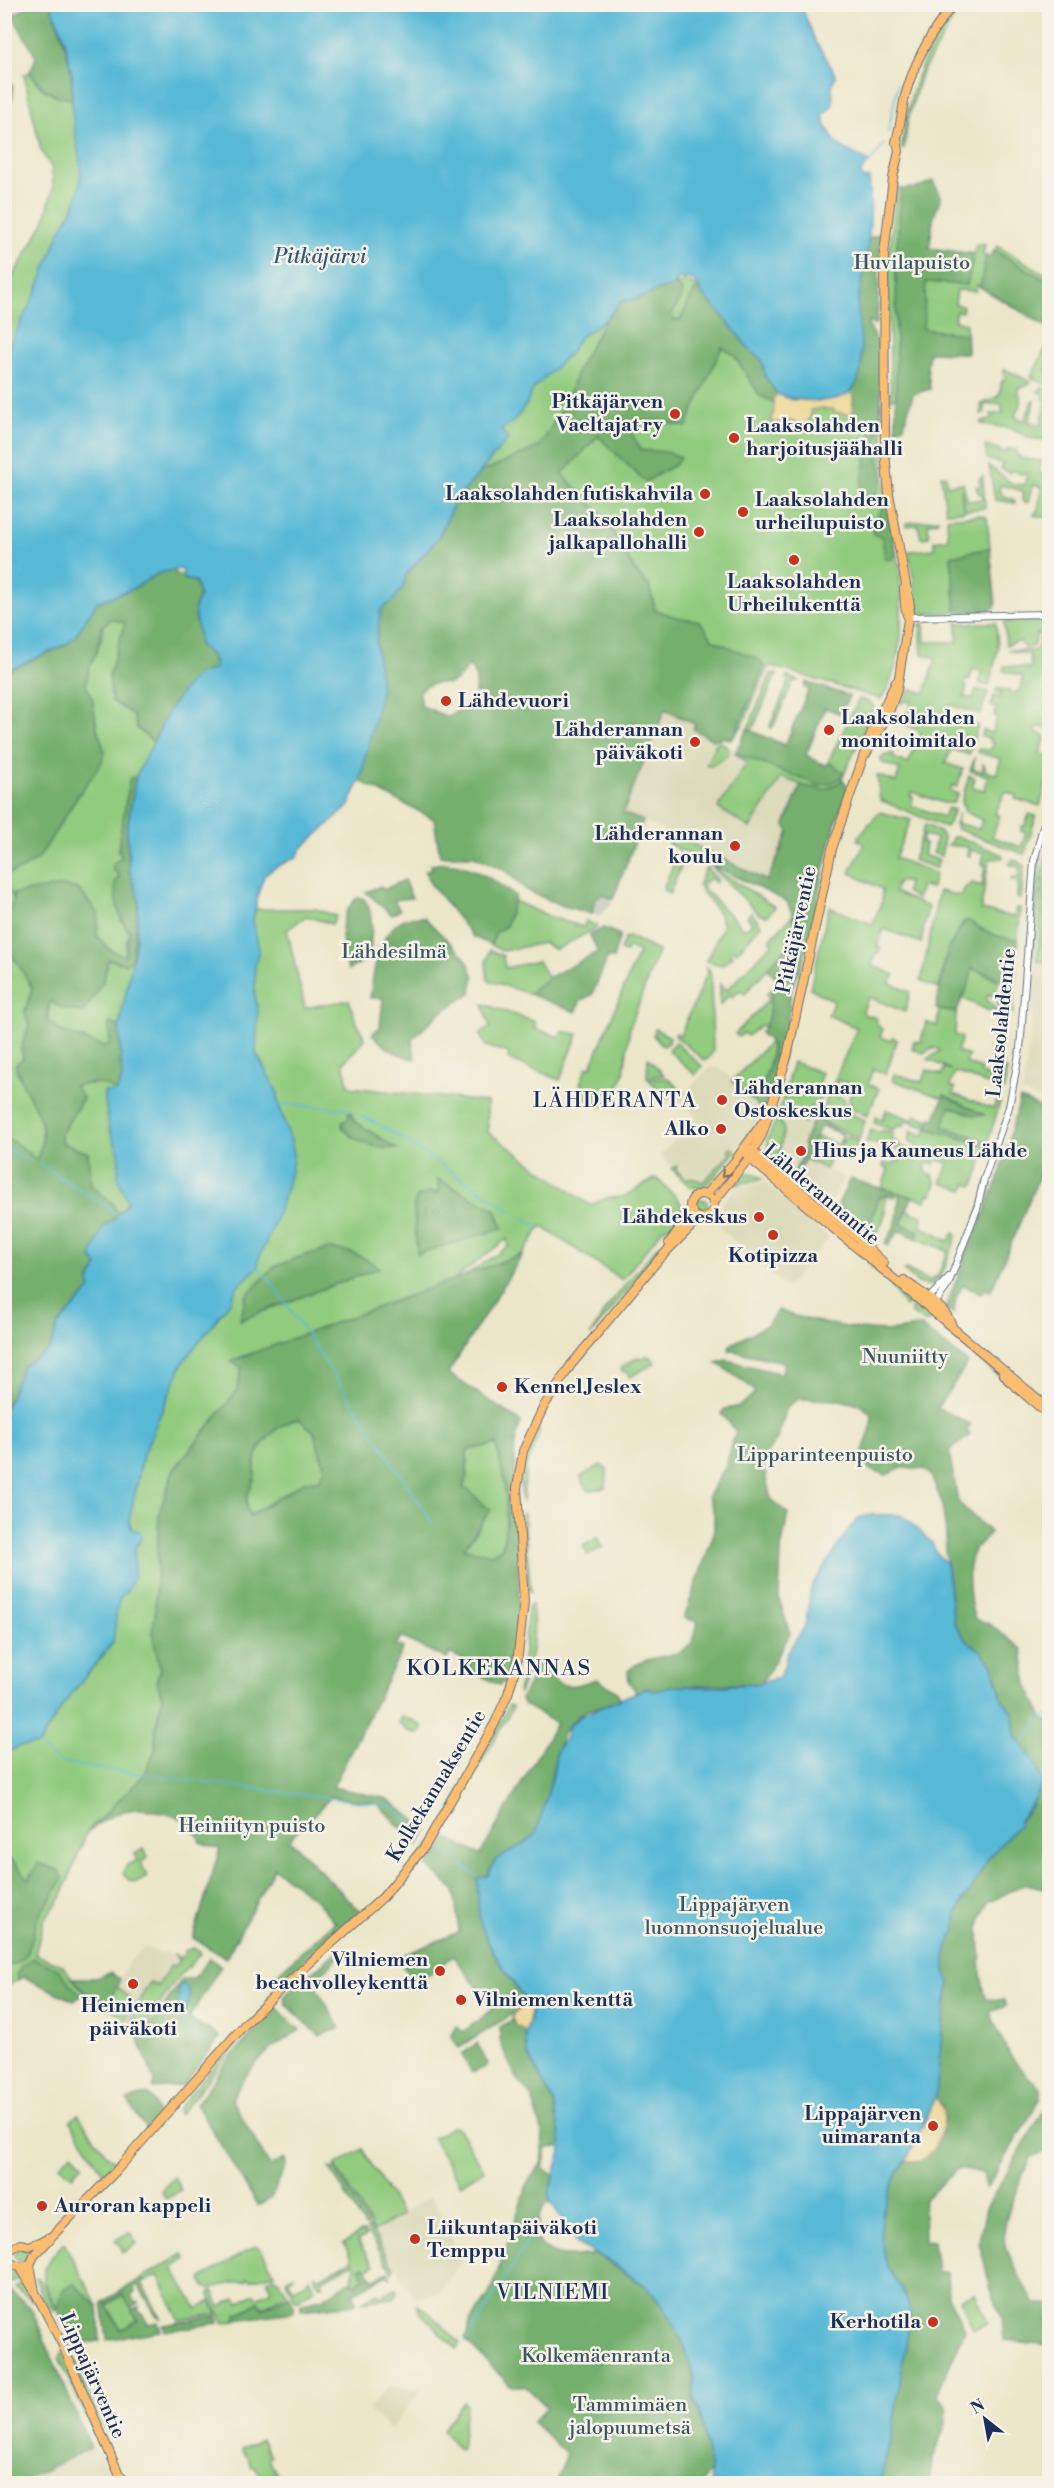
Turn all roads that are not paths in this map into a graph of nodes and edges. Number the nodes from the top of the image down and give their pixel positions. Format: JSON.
{"nodes":[{"id":1,"x":949,"y":4,"type":"edge"},
{"id":2,"x":954,"y":4,"type":"edge"},
{"id":3,"x":946,"y":14,"type":"junction"},
{"id":4,"x":1050,"y":614,"type":"edge"},
{"id":5,"x":908,"y":617,"type":"junction"},
{"id":6,"x":1050,"y":801,"type":"edge"},
{"id":7,"x":767,"y":1115,"type":"junction"},
{"id":8,"x":744,"y":1150,"type":"junction"},
{"id":9,"x":751,"y":1154,"type":"junction"},
{"id":10,"x":705,"y":1195,"type":"junction"},
{"id":11,"x":713,"y":1203,"type":"junction"},
{"id":12,"x":692,"y":1211,"type":"junction"},
{"id":13,"x":700,"y":1218,"type":"junction"},
{"id":14,"x":658,"y":1259,"type":"junction"},
{"id":15,"x":929,"y":1304,"type":"junction"},
{"id":16,"x":1002,"y":1371,"type":"junction"},
{"id":17,"x":1050,"y":1409,"type":"edge"},
{"id":18,"x":1050,"y":1416,"type":"edge"},
{"id":19,"x":52,"y":2236,"type":"junction"},
{"id":20,"x":28,"y":2246,"type":"junction"},
{"id":21,"x":9,"y":2251,"type":"edge"},
{"id":22,"x":34,"y":2256,"type":"junction"},
{"id":23,"x":8,"y":2261,"type":"edge"},
{"id":24,"x":30,"y":2265,"type":"junction"},
{"id":25,"x":20,"y":2267,"type":"junction"},
{"id":26,"x":35,"y":2292,"type":"junction"},
{"id":27,"x":119,"y":2474,"type":"junction"},
{"id":28,"x":121,"y":2484,"type":"edge"},
{"id":29,"x":127,"y":2484,"type":"edge"}],
"edges":[{"from":1,"to":3,"type":"main road","name":"Pitkäjärventie"},
{"from":2,"to":3,"type":"main road","name":"Pitkäjärventie"},
{"from":3,"to":5,"type":"main road","name":"Pitkäjärventie"},
{"from":4,"to":5,"type":"street"},
{"from":5,"to":7,"type":"main road","name":"Pitkäjärventie"},
{"from":6,"to":15,"type":"street","name":"Laaksolahdentie"},
{"from":7,"to":8,"type":"main road","name":"Pitkäjärventie"},
{"from":7,"to":9,"type":"main road","name":"Pitkäjärventie"},
{"from":8,"to":9,"type":"main road","name":"Lähderannantie"},
{"from":8,"to":10,"type":"main road","one_way":true},
{"from":9,"to":11,"type":"main road"},
{"from":9,"to":15,"type":"main road","name":"Lähderannantie"},
{"from":10,"to":11,"type":"main road"},
{"from":10,"to":12,"type":"main road"},
{"from":11,"to":13,"type":"main road"},
{"from":12,"to":13,"type":"main road"},
{"from":12,"to":14,"type":"main road","name":"Kolkekannaksentie"},
{"from":13,"to":14,"type":"main road","name":"Kolkekannaksentie"},
{"from":14,"to":19,"type":"main road","name":"Kolkekannaksentie"},
{"from":15,"to":16,"type":"main road","name":"Lähderannantie"},
{"from":16,"to":17,"type":"main road","name":"Lähderannantie"},
{"from":16,"to":18,"type":"main road","name":"Lähderannantie"},
{"from":19,"to":20,"type":"main road","name":"Kolkekannaksentie"},
{"from":19,"to":22,"type":"main road","name":"Kolkekannaksentie"},
{"from":20,"to":21,"type":"main road"},
{"from":20,"to":22,"type":"main road"},
{"from":21,"to":23,"type":"main road"},
{"from":22,"to":24,"type":"main road"},
{"from":23,"to":25,"type":"main road"},
{"from":24,"to":25,"type":"main road"},
{"from":24,"to":26,"type":"main road","name":"Lippajärventie"},
{"from":25,"to":26,"type":"main road","name":"Lippajärventie"},
{"from":26,"to":27,"type":"main road","name":"Lippajärventie"},
{"from":27,"to":28,"type":"main road","name":"Lippajärventie"},
{"from":27,"to":29,"type":"main road","name":"Lippajärventie"}]}
